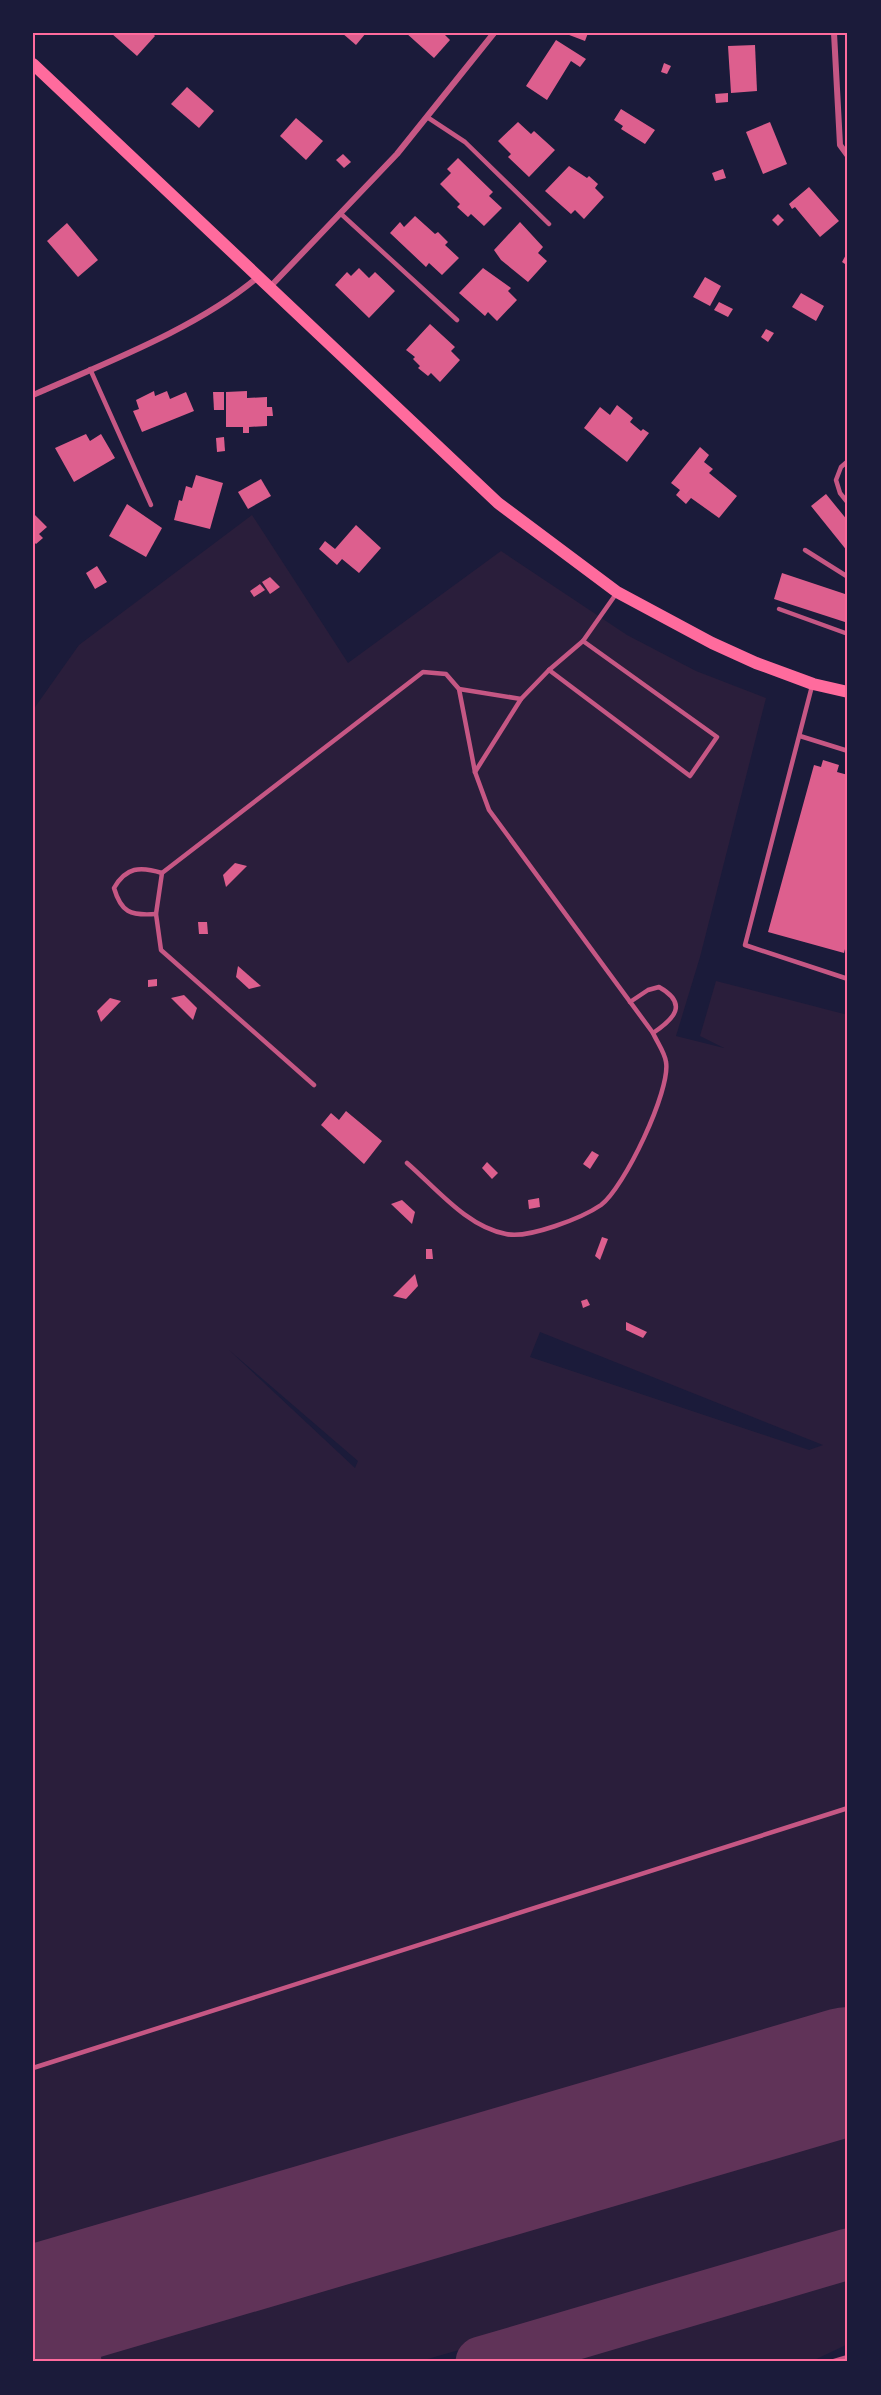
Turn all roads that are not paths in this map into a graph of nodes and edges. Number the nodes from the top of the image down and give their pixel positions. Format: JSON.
{"nodes":[{"id":1,"x":494,"y":33,"type":"edge"},
{"id":2,"x":834,"y":33,"type":"edge"},
{"id":3,"x":33,"y":64,"type":"edge"},
{"id":4,"x":427,"y":117,"type":"junction"},
{"id":5,"x":848,"y":156,"type":"edge"},
{"id":6,"x":340,"y":213,"type":"junction"},
{"id":7,"x":549,"y":224,"type":"dead end"},
{"id":8,"x":258,"y":277,"type":"junction"},
{"id":9,"x":269,"y":288,"type":"junction"},
{"id":10,"x":457,"y":320,"type":"dead end"},
{"id":11,"x":90,"y":369,"type":"junction"},
{"id":12,"x":33,"y":395,"type":"edge"},
{"id":13,"x":848,"y":461,"type":"edge"},
{"id":14,"x":848,"y":503,"type":"edge"},
{"id":15,"x":151,"y":505,"type":"dead end"},
{"id":16,"x":805,"y":550,"type":"dead end"},
{"id":17,"x":848,"y":577,"type":"edge"},
{"id":18,"x":617,"y":592,"type":"junction"},
{"id":19,"x":779,"y":609,"type":"dead end"},
{"id":20,"x":848,"y":634,"type":"edge"},
{"id":21,"x":583,"y":641,"type":"junction"},
{"id":22,"x":549,"y":670,"type":"junction"},
{"id":23,"x":813,"y":684,"type":"junction"},
{"id":24,"x":459,"y":689,"type":"junction"},
{"id":25,"x":848,"y":692,"type":"edge"},
{"id":26,"x":520,"y":699,"type":"junction"},
{"id":27,"x":800,"y":736,"type":"junction"},
{"id":28,"x":848,"y":751,"type":"edge"},
{"id":29,"x":475,"y":772,"type":"junction"},
{"id":30,"x":162,"y":873,"type":"junction"},
{"id":31,"x":156,"y":914,"type":"junction"},
{"id":32,"x":848,"y":980,"type":"edge"},
{"id":33,"x":630,"y":1002,"type":"junction"},
{"id":34,"x":653,"y":1033,"type":"junction"},
{"id":35,"x":314,"y":1085,"type":"dead end"},
{"id":36,"x":407,"y":1163,"type":"dead end"},
{"id":37,"x":848,"y":1808,"type":"edge"},
{"id":38,"x":33,"y":2068,"type":"edge"},
{"id":39,"x":848,"y":2356,"type":"edge"},
{"id":40,"x":831,"y":2362,"type":"edge"}],
"edges":[{"from":1,"to":4,"type":"street"},
{"from":2,"to":5,"type":"street"},
{"from":3,"to":8,"type":"main road"},
{"from":4,"to":6,"type":"street"},
{"from":4,"to":7,"type":"lane"},
{"from":6,"to":9,"type":"street"},
{"from":6,"to":10,"type":"lane"},
{"from":8,"to":9,"type":"main road"},
{"from":8,"to":11,"type":"street"},
{"from":9,"to":18,"type":"main road"},
{"from":11,"to":12,"type":"street"},
{"from":11,"to":15,"type":"lane"},
{"from":13,"to":14,"type":"lane"},
{"from":16,"to":17,"type":"lane"},
{"from":18,"to":21,"type":"lane"},
{"from":18,"to":23,"type":"main road"},
{"from":19,"to":20,"type":"lane"},
{"from":21,"to":22,"type":"lane"},
{"from":21,"to":22,"type":"lane"},
{"from":22,"to":26,"type":"lane"},
{"from":23,"to":25,"type":"main road"},
{"from":23,"to":27,"type":"lane"},
{"from":24,"to":26,"type":"lane"},
{"from":24,"to":29,"type":"lane"},
{"from":24,"to":30,"type":"lane"},
{"from":26,"to":29,"type":"lane"},
{"from":27,"to":28,"type":"lane"},
{"from":27,"to":32,"type":"lane"},
{"from":29,"to":33,"type":"lane"},
{"from":30,"to":31,"type":"lane"},
{"from":30,"to":31,"type":"lane"},
{"from":31,"to":35,"type":"lane"},
{"from":33,"to":34,"type":"lane"},
{"from":33,"to":34,"type":"lane"},
{"from":34,"to":36,"type":"lane"},
{"from":37,"to":38,"type":"lane"},
{"from":39,"to":40,"type":"lane"}]}
